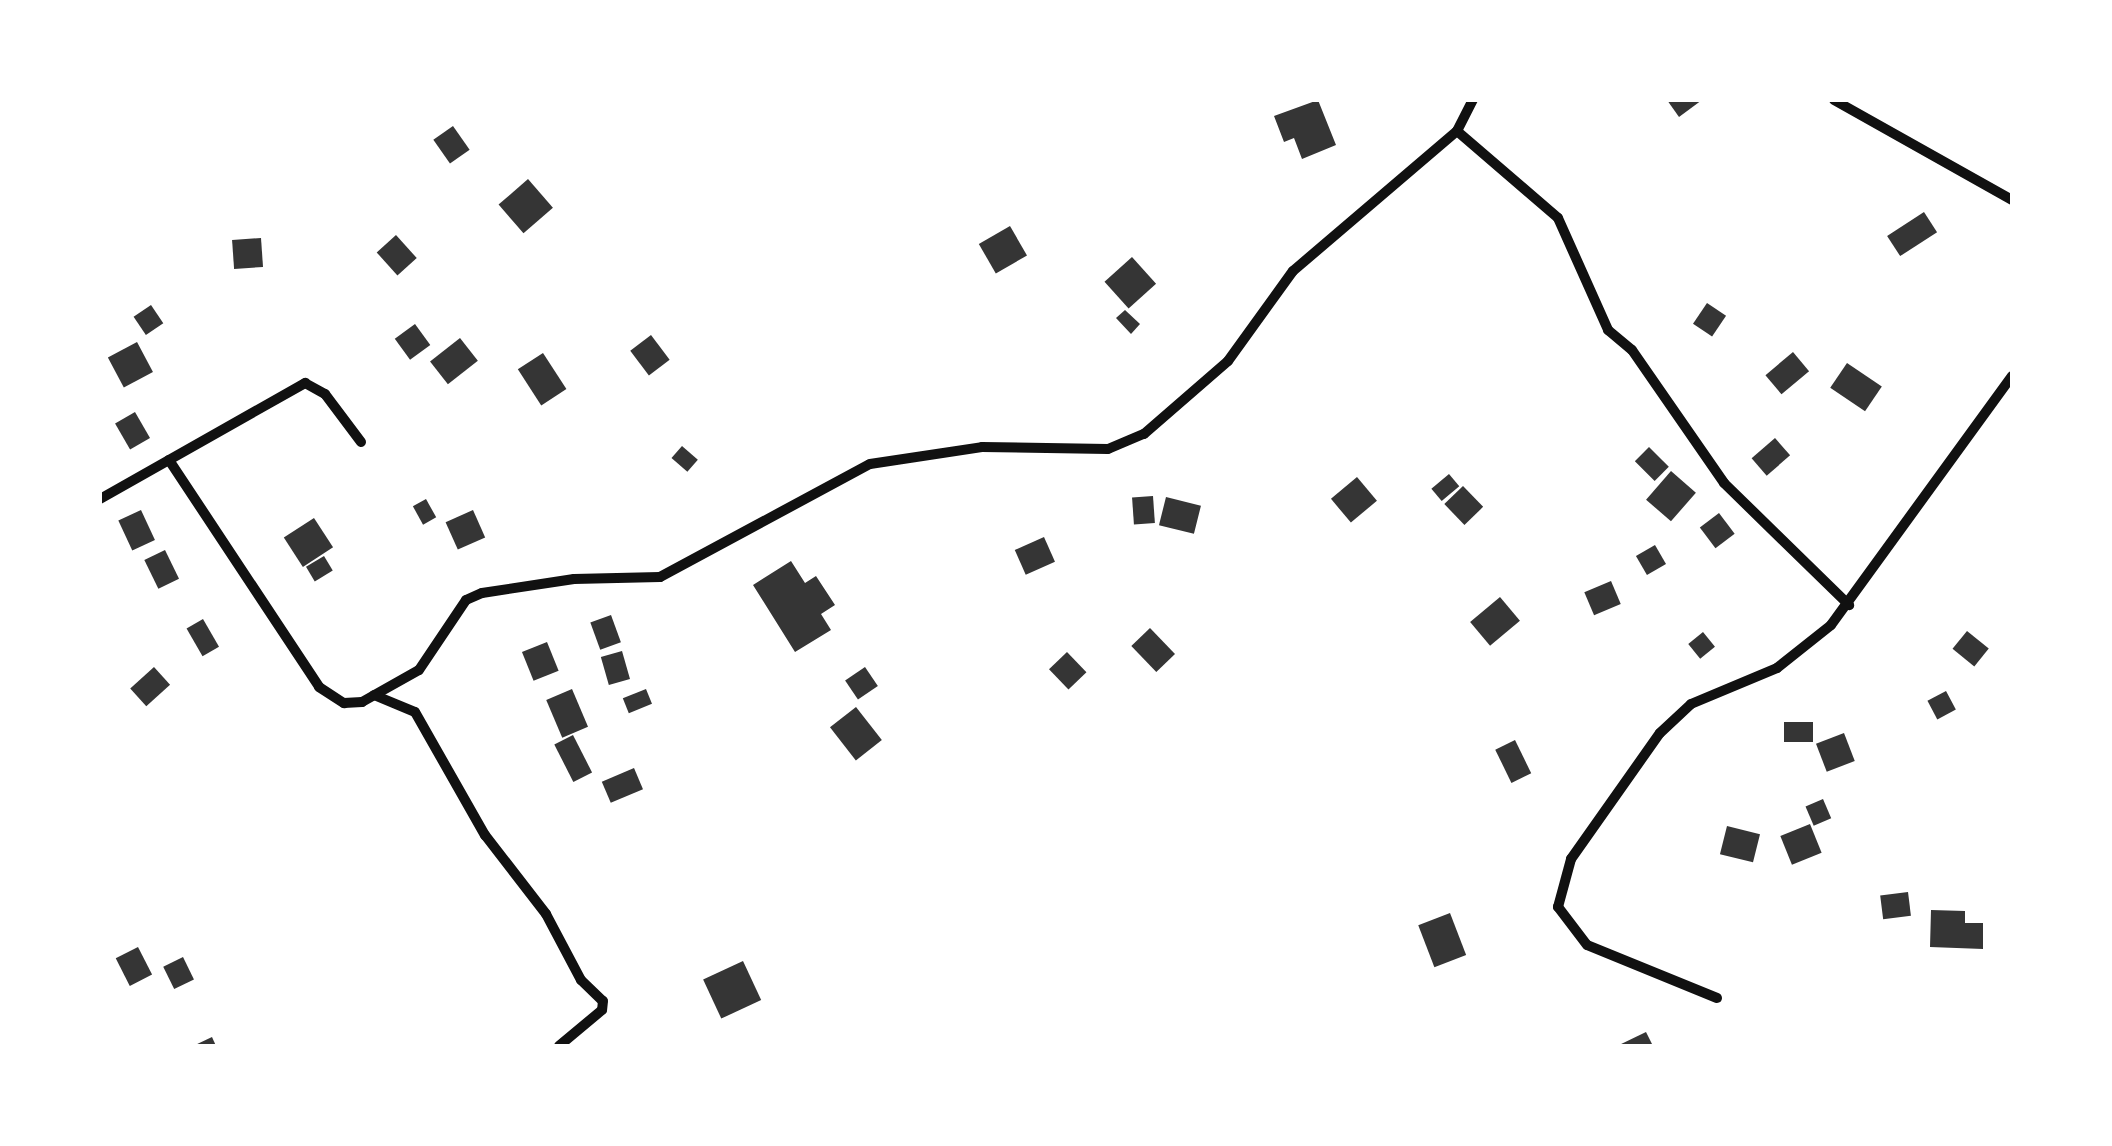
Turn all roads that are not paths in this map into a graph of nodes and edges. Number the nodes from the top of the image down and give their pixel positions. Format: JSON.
{"nodes":[{"id":1,"x":1473,"y":100,"type":"edge"},
{"id":2,"x":1834,"y":100,"type":"edge"},
{"id":3,"x":1457,"y":131,"type":"junction"},
{"id":4,"x":2012,"y":200,"type":"edge"},
{"id":5,"x":2012,"y":376,"type":"edge"},
{"id":6,"x":361,"y":442,"type":"dead end"},
{"id":7,"x":169,"y":460,"type":"junction"},
{"id":8,"x":100,"y":499,"type":"edge"},
{"id":9,"x":1849,"y":604,"type":"junction"},
{"id":10,"x":374,"y":695,"type":"junction"},
{"id":11,"x":1717,"y":998,"type":"dead end"},
{"id":12,"x":560,"y":1046,"type":"edge"}],
"edges":[{"from":1,"to":3,"type":"street"},
{"from":2,"to":4,"type":"street"},
{"from":3,"to":9,"type":"street"},
{"from":3,"to":10,"type":"street"},
{"from":5,"to":9,"type":"street"},
{"from":6,"to":7,"type":"street"},
{"from":7,"to":8,"type":"street"},
{"from":7,"to":10,"type":"street"},
{"from":9,"to":11,"type":"street"},
{"from":10,"to":12,"type":"street"}]}
